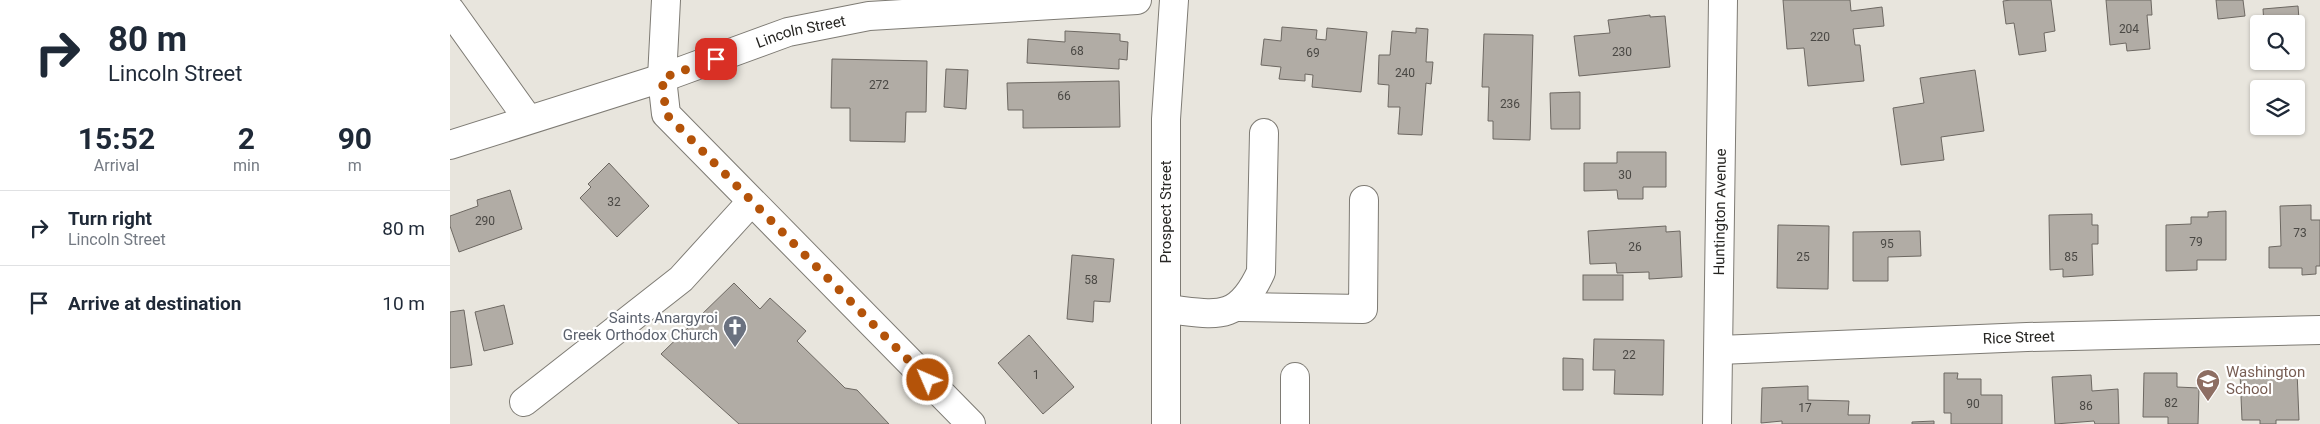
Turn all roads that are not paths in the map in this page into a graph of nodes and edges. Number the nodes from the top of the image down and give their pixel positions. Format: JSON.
{"nodes":[{"id":1,"x":666,"y":0,"type":"edge"},
{"id":2,"x":1137,"y":0,"type":"edge"},
{"id":3,"x":1174,"y":0,"type":"edge"},
{"id":4,"x":1722,"y":0,"type":"edge"},
{"id":5,"x":450,"y":10,"type":"edge"},
{"id":6,"x":662,"y":78,"type":"junction"},
{"id":7,"x":528,"y":119,"type":"junction"},
{"id":8,"x":1264,"y":133,"type":"dead end"},
{"id":9,"x":450,"y":145,"type":"edge"},
{"id":10,"x":1364,"y":200,"type":"dead end"},
{"id":11,"x":751,"y":202,"type":"junction"},
{"id":12,"x":1238,"y":307,"type":"junction"},
{"id":13,"x":1166,"y":309,"type":"junction"},
{"id":14,"x":2320,"y":330,"type":"edge"},
{"id":15,"x":1719,"y":350,"type":"junction"},
{"id":16,"x":1295,"y":377,"type":"dead end"},
{"id":17,"x":524,"y":402,"type":"dead end"},
{"id":18,"x":971,"y":424,"type":"edge"},
{"id":19,"x":1166,"y":424,"type":"edge"},
{"id":20,"x":1295,"y":424,"type":"edge"},
{"id":21,"x":1717,"y":424,"type":"edge"}],
"edges":[{"from":1,"to":6,"type":"main road"},
{"from":2,"to":6,"type":"main road","name":"Lincoln Street"},
{"from":3,"to":13,"type":"main road","name":"Prospect Street"},
{"from":4,"to":15,"type":"main road","name":"Huntington Avenue"},
{"from":5,"to":7,"type":"main road"},
{"from":6,"to":7,"type":"main road","name":"Lincoln Street"},
{"from":6,"to":11,"type":"main road"},
{"from":7,"to":9,"type":"main road","name":"Lincoln Street"},
{"from":8,"to":12,"type":"main road"},
{"from":10,"to":12,"type":"main road"},
{"from":11,"to":17,"type":"main road"},
{"from":11,"to":18,"type":"main road"},
{"from":12,"to":13,"type":"main road"},
{"from":13,"to":19,"type":"main road","name":"Prospect Street"},
{"from":14,"to":15,"type":"main road","name":"Rice Street"},
{"from":15,"to":21,"type":"main road","name":"Huntington Avenue"},
{"from":16,"to":20,"type":"main road"}]}
